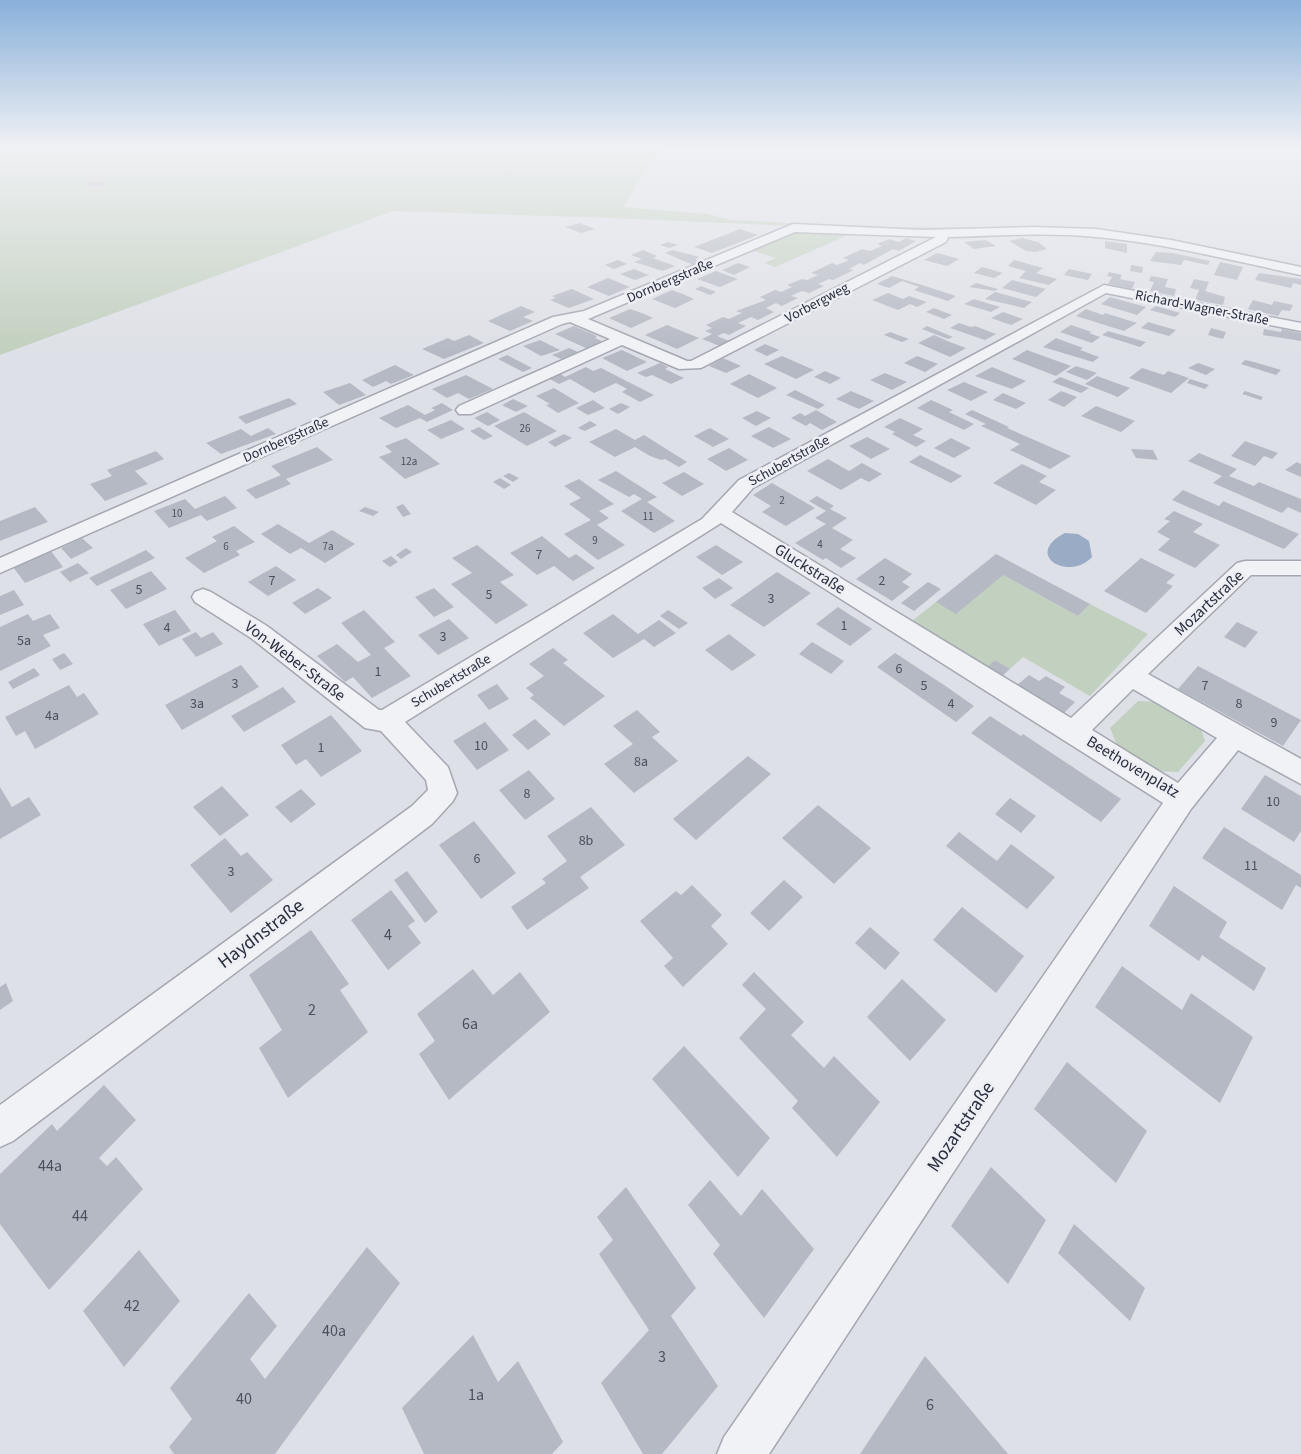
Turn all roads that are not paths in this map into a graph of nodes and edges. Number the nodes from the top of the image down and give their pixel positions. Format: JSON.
{"nodes":[{"id":1,"x":942,"y":234,"type":"junction"},
{"id":2,"x":1301,"y":271,"type":"edge"},
{"id":3,"x":1104,"y":289,"type":"joint"},
{"id":4,"x":573,"y":318,"type":"junction"},
{"id":5,"x":1301,"y":327,"type":"edge"},
{"id":6,"x":622,"y":339,"type":"junction"},
{"id":7,"x":465,"y":410,"type":"dead end"},
{"id":8,"x":721,"y":514,"type":"junction"},
{"id":9,"x":0,"y":566,"type":"edge"},
{"id":10,"x":1301,"y":568,"type":"edge"},
{"id":11,"x":203,"y":597,"type":"dead end"},
{"id":12,"x":899,"y":625,"type":"joint"},
{"id":13,"x":1131,"y":676,"type":"junction"},
{"id":14,"x":387,"y":720,"type":"junction"},
{"id":15,"x":1073,"y":732,"type":"junction"},
{"id":16,"x":1235,"y":735,"type":"junction"},
{"id":17,"x":1301,"y":773,"type":"edge"},
{"id":18,"x":1182,"y":800,"type":"junction"},
{"id":19,"x":0,"y":1128,"type":"edge"},
{"id":20,"x":740,"y":1454,"type":"edge"}],
"edges":[{"from":1,"to":2,"type":"street"},
{"from":1,"to":4,"type":"street","name":"Dornbergstraße"},
{"from":1,"to":6,"type":"street","name":"Vorbergweg"},
{"from":3,"to":5,"type":"street","name":"Richard-Wagner-Straße"},
{"from":3,"to":8,"type":"street","name":"Schubertstraße"},
{"from":4,"to":6,"type":"street"},
{"from":4,"to":9,"type":"street","name":"Dornbergstraße"},
{"from":6,"to":7,"type":"street"},
{"from":8,"to":12,"type":"street","name":"Gluckstraße"},
{"from":8,"to":14,"type":"street","name":"Schubertstraße"},
{"from":10,"to":13,"type":"street","name":"Mozartstraße"},
{"from":11,"to":14,"type":"street","name":"Von-Weber-Straße"},
{"from":12,"to":15,"type":"street","name":"Beethovenplatz"},
{"from":13,"to":15,"type":"street","name":"Beethovenplatz"},
{"from":13,"to":16,"type":"street"},
{"from":14,"to":19,"type":"street","name":"Haydnstraße"},
{"from":15,"to":18,"type":"street","name":"Beethovenplatz"},
{"from":16,"to":17,"type":"street"},
{"from":16,"to":18,"type":"street","name":"Beethovenplatz"},
{"from":18,"to":20,"type":"street","name":"Mozartstraße"}]}
